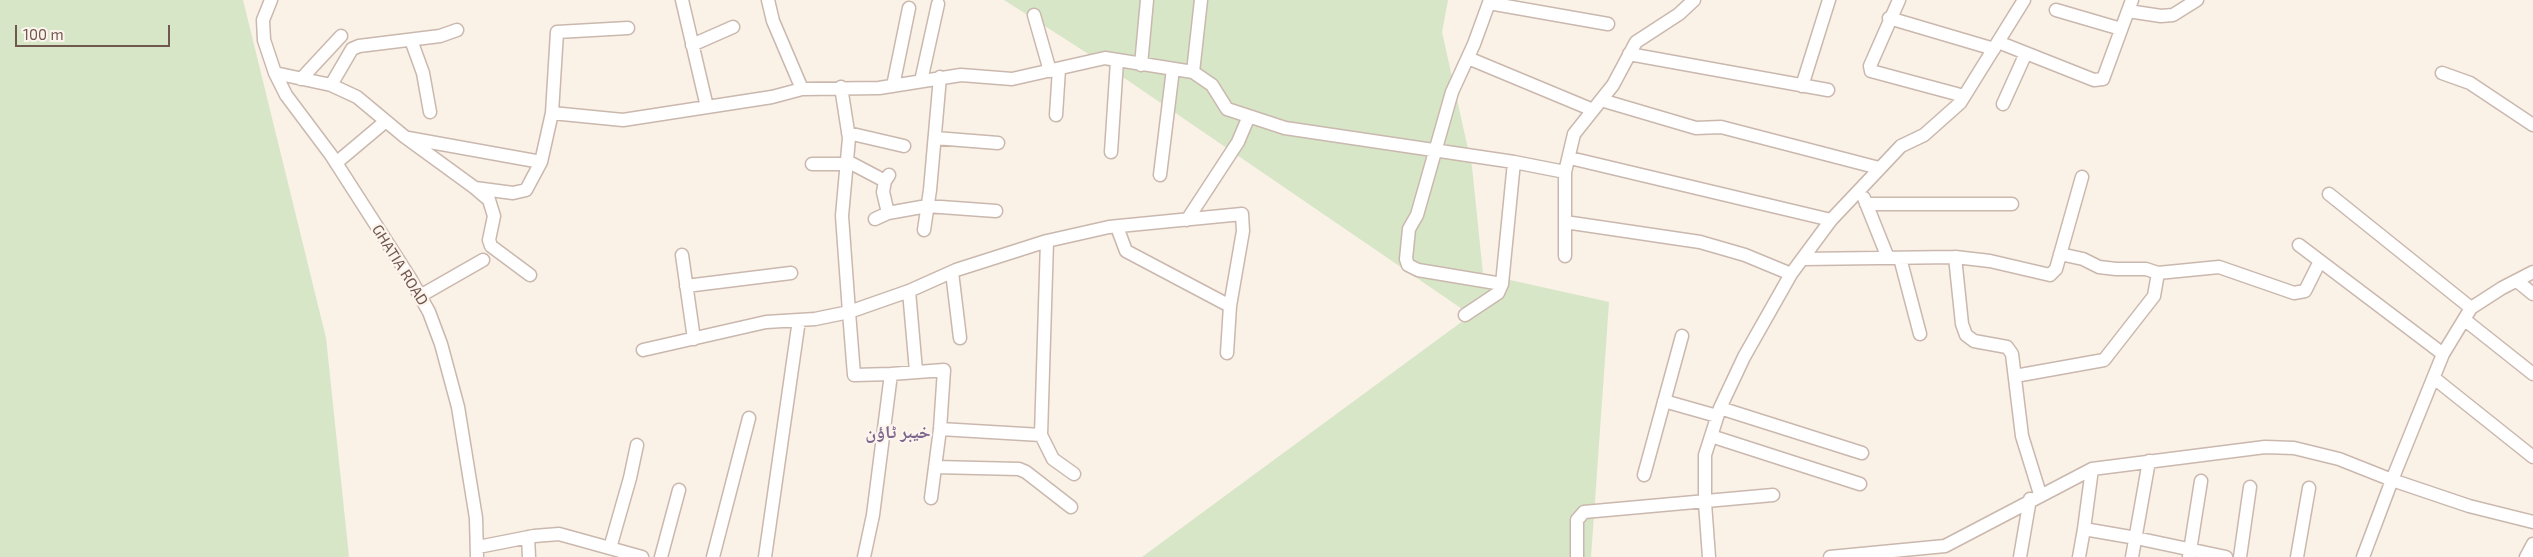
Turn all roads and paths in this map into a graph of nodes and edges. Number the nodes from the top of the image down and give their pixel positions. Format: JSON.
{"nodes":[{"id":1,"x":271,"y":0,"type":"edge"},
{"id":2,"x":682,"y":0,"type":"edge"},
{"id":3,"x":768,"y":0,"type":"edge"},
{"id":4,"x":1147,"y":0,"type":"edge"},
{"id":5,"x":1202,"y":0,"type":"edge"},
{"id":6,"x":1694,"y":0,"type":"edge"},
{"id":7,"x":1829,"y":0,"type":"edge"},
{"id":8,"x":1899,"y":0,"type":"edge"},
{"id":9,"x":2024,"y":0,"type":"edge"},
{"id":10,"x":2197,"y":0,"type":"edge"},
{"id":11,"x":1489,"y":1,"type":"edge"},
{"id":12,"x":938,"y":4,"type":"dead end"},
{"id":13,"x":2130,"y":5,"type":"edge"},
{"id":14,"x":909,"y":8,"type":"dead end"},
{"id":15,"x":2056,"y":10,"type":"dead end"},
{"id":16,"x":1034,"y":15,"type":"dead end"},
{"id":17,"x":1889,"y":18,"type":"junction"},
{"id":18,"x":1608,"y":24,"type":"dead end"},
{"id":19,"x":733,"y":27,"type":"dead end"},
{"id":20,"x":628,"y":28,"type":"dead end"},
{"id":21,"x":2121,"y":29,"type":"junction"},
{"id":22,"x":457,"y":30,"type":"dead end"},
{"id":23,"x":342,"y":36,"type":"dead end"},
{"id":24,"x":411,"y":40,"type":"junction"},
{"id":25,"x":692,"y":45,"type":"junction"},
{"id":26,"x":1996,"y":45,"type":"junction"},
{"id":27,"x":2026,"y":53,"type":"junction"},
{"id":28,"x":1629,"y":54,"type":"junction"},
{"id":29,"x":1468,"y":58,"type":"junction"},
{"id":30,"x":1117,"y":61,"type":"junction"},
{"id":31,"x":1141,"y":65,"type":"junction"},
{"id":32,"x":1172,"y":69,"type":"junction"},
{"id":33,"x":1054,"y":70,"type":"junction"},
{"id":34,"x":1193,"y":72,"type":"junction"},
{"id":35,"x":275,"y":73,"type":"junction"},
{"id":36,"x":2442,"y":73,"type":"dead end"},
{"id":37,"x":940,"y":77,"type":"junction"},
{"id":38,"x":301,"y":79,"type":"junction"},
{"id":39,"x":920,"y":81,"type":"junction"},
{"id":40,"x":331,"y":85,"type":"junction"},
{"id":41,"x":893,"y":86,"type":"junction"},
{"id":42,"x":1802,"y":86,"type":"junction"},
{"id":43,"x":841,"y":87,"type":"junction"},
{"id":44,"x":802,"y":89,"type":"junction"},
{"id":45,"x":1828,"y":90,"type":"dead end"},
{"id":46,"x":1964,"y":96,"type":"junction"},
{"id":47,"x":2003,"y":104,"type":"dead end"},
{"id":48,"x":1597,"y":105,"type":"junction"},
{"id":49,"x":707,"y":107,"type":"junction"},
{"id":50,"x":430,"y":112,"type":"dead end"},
{"id":51,"x":552,"y":113,"type":"junction"},
{"id":52,"x":1056,"y":115,"type":"dead end"},
{"id":53,"x":1249,"y":116,"type":"junction"},
{"id":54,"x":386,"y":121,"type":"junction"},
{"id":55,"x":2533,"y":125,"type":"edge"},
{"id":56,"x":848,"y":133,"type":"junction"},
{"id":57,"x":405,"y":137,"type":"junction"},
{"id":58,"x":935,"y":138,"type":"junction"},
{"id":59,"x":998,"y":143,"type":"dead end"},
{"id":60,"x":904,"y":146,"type":"dead end"},
{"id":61,"x":1111,"y":152,"type":"dead end"},
{"id":62,"x":1436,"y":152,"type":"junction"},
{"id":63,"x":1570,"y":158,"type":"junction"},
{"id":64,"x":541,"y":162,"type":"junction"},
{"id":65,"x":1514,"y":162,"type":"junction"},
{"id":66,"x":336,"y":163,"type":"junction"},
{"id":67,"x":847,"y":163,"type":"junction"},
{"id":68,"x":812,"y":164,"type":"dead end"},
{"id":69,"x":1879,"y":168,"type":"junction"},
{"id":70,"x":1564,"y":172,"type":"junction"},
{"id":71,"x":1160,"y":175,"type":"dead end"},
{"id":72,"x":2082,"y":177,"type":"dead end"},
{"id":73,"x":475,"y":188,"type":"junction"},
{"id":74,"x":1860,"y":189,"type":"junction"},
{"id":75,"x":2329,"y":194,"type":"dead end"},
{"id":76,"x":1866,"y":204,"type":"junction"},
{"id":77,"x":2012,"y":204,"type":"dead end"},
{"id":78,"x":927,"y":206,"type":"junction"},
{"id":79,"x":996,"y":211,"type":"dead end"},
{"id":80,"x":888,"y":213,"type":"junction"},
{"id":81,"x":875,"y":219,"type":"dead end"},
{"id":82,"x":1187,"y":220,"type":"junction"},
{"id":83,"x":1832,"y":220,"type":"junction"},
{"id":84,"x":1565,"y":222,"type":"junction"},
{"id":85,"x":1116,"y":227,"type":"junction"},
{"id":86,"x":924,"y":230,"type":"dead end"},
{"id":87,"x":1047,"y":241,"type":"junction"},
{"id":88,"x":2299,"y":245,"type":"dead end"},
{"id":89,"x":2060,"y":254,"type":"junction"},
{"id":90,"x":682,"y":255,"type":"dead end"},
{"id":91,"x":1565,"y":256,"type":"dead end"},
{"id":92,"x":1956,"y":257,"type":"junction"},
{"id":93,"x":1894,"y":258,"type":"junction"},
{"id":94,"x":1802,"y":259,"type":"junction"},
{"id":95,"x":483,"y":260,"type":"dead end"},
{"id":96,"x":2320,"y":261,"type":"junction"},
{"id":97,"x":952,"y":272,"type":"junction"},
{"id":98,"x":2533,"y":272,"type":"edge"},
{"id":99,"x":792,"y":273,"type":"dead end"},
{"id":100,"x":2158,"y":273,"type":"junction"},
{"id":101,"x":1791,"y":274,"type":"junction"},
{"id":102,"x":530,"y":275,"type":"dead end"},
{"id":103,"x":2516,"y":280,"type":"junction"},
{"id":104,"x":1502,"y":284,"type":"junction"},
{"id":105,"x":686,"y":286,"type":"junction"},
{"id":106,"x":909,"y":291,"type":"junction"},
{"id":107,"x":2533,"y":294,"type":"edge"},
{"id":108,"x":420,"y":296,"type":"junction"},
{"id":109,"x":1230,"y":306,"type":"junction"},
{"id":110,"x":2471,"y":308,"type":"junction"},
{"id":111,"x":849,"y":312,"type":"junction"},
{"id":112,"x":1465,"y":315,"type":"dead end"},
{"id":113,"x":799,"y":320,"type":"junction"},
{"id":114,"x":2465,"y":320,"type":"junction"},
{"id":115,"x":1920,"y":334,"type":"dead end"},
{"id":116,"x":1682,"y":336,"type":"dead end"},
{"id":117,"x":960,"y":338,"type":"dead end"},
{"id":118,"x":694,"y":339,"type":"junction"},
{"id":119,"x":643,"y":350,"type":"dead end"},
{"id":120,"x":1227,"y":353,"type":"dead end"},
{"id":121,"x":2443,"y":354,"type":"junction"},
{"id":122,"x":916,"y":371,"type":"junction"},
{"id":123,"x":891,"y":374,"type":"junction"},
{"id":124,"x":2533,"y":374,"type":"edge"},
{"id":125,"x":2015,"y":376,"type":"junction"},
{"id":126,"x":2434,"y":378,"type":"junction"},
{"id":127,"x":1664,"y":401,"type":"junction"},
{"id":128,"x":1719,"y":412,"type":"junction"},
{"id":129,"x":749,"y":418,"type":"dead end"},
{"id":130,"x":940,"y":429,"type":"junction"},
{"id":131,"x":1041,"y":435,"type":"junction"},
{"id":132,"x":1711,"y":436,"type":"junction"},
{"id":133,"x":637,"y":445,"type":"dead end"},
{"id":134,"x":1862,"y":453,"type":"dead end"},
{"id":135,"x":2533,"y":457,"type":"edge"},
{"id":136,"x":2149,"y":461,"type":"junction"},
{"id":137,"x":935,"y":468,"type":"junction"},
{"id":138,"x":2092,"y":469,"type":"junction"},
{"id":139,"x":1074,"y":474,"type":"dead end"},
{"id":140,"x":1644,"y":475,"type":"dead end"},
{"id":141,"x":2392,"y":480,"type":"junction"},
{"id":142,"x":2201,"y":482,"type":"dead end"},
{"id":143,"x":1860,"y":484,"type":"dead end"},
{"id":144,"x":2250,"y":487,"type":"dead end"},
{"id":145,"x":2309,"y":488,"type":"dead end"},
{"id":146,"x":679,"y":490,"type":"dead end"},
{"id":147,"x":1773,"y":495,"type":"dead end"},
{"id":148,"x":2035,"y":497,"type":"junction"},
{"id":149,"x":931,"y":498,"type":"dead end"},
{"id":150,"x":1704,"y":503,"type":"junction"},
{"id":151,"x":1071,"y":507,"type":"dead end"},
{"id":152,"x":2533,"y":522,"type":"edge"},
{"id":153,"x":2084,"y":529,"type":"junction"},
{"id":154,"x":528,"y":537,"type":"junction"},
{"id":155,"x":2136,"y":538,"type":"junction"},
{"id":156,"x":2533,"y":544,"type":"edge"},
{"id":157,"x":610,"y":548,"type":"junction"},
{"id":158,"x":477,"y":552,"type":"edge"},
{"id":159,"x":2189,"y":554,"type":"edge"},
{"id":160,"x":528,"y":557,"type":"edge"},
{"id":161,"x":642,"y":557,"type":"edge"},
{"id":162,"x":661,"y":557,"type":"edge"},
{"id":163,"x":713,"y":557,"type":"edge"},
{"id":164,"x":765,"y":557,"type":"edge"},
{"id":165,"x":864,"y":557,"type":"edge"},
{"id":166,"x":1577,"y":557,"type":"edge"},
{"id":167,"x":1709,"y":557,"type":"edge"},
{"id":168,"x":1830,"y":557,"type":"edge"},
{"id":169,"x":2020,"y":557,"type":"edge"},
{"id":170,"x":2079,"y":557,"type":"edge"},
{"id":171,"x":2132,"y":557,"type":"edge"},
{"id":172,"x":2226,"y":557,"type":"edge"},
{"id":173,"x":2240,"y":557,"type":"edge"},
{"id":174,"x":2297,"y":557,"type":"edge"},
{"id":175,"x":2363,"y":557,"type":"edge"},
{"id":176,"x":2526,"y":557,"type":"edge"}],
"edges":[{"from":1,"to":35,"type":"street","name":"GHATIA ROAD"},
{"from":2,"to":25,"type":"street"},
{"from":3,"to":44,"type":"street"},
{"from":4,"to":31,"type":"street"},
{"from":5,"to":34,"type":"street"},
{"from":6,"to":28,"type":"street"},
{"from":7,"to":42,"type":"street"},
{"from":8,"to":17,"type":"street"},
{"from":9,"to":26,"type":"street"},
{"from":10,"to":13,"type":"street"},
{"from":11,"to":18,"type":"street"},
{"from":11,"to":29,"type":"street"},
{"from":12,"to":39,"type":"street"},
{"from":13,"to":21,"type":"street"},
{"from":14,"to":41,"type":"street"},
{"from":15,"to":21,"type":"street"},
{"from":16,"to":33,"type":"street"},
{"from":17,"to":26,"type":"street"},
{"from":17,"to":46,"type":"street"},
{"from":19,"to":25,"type":"street"},
{"from":20,"to":51,"type":"street"},
{"from":21,"to":27,"type":"street"},
{"from":22,"to":24,"type":"street"},
{"from":23,"to":38,"type":"street"},
{"from":24,"to":40,"type":"street"},
{"from":24,"to":50,"type":"street"},
{"from":25,"to":49,"type":"street"},
{"from":26,"to":27,"type":"street"},
{"from":26,"to":46,"type":"street"},
{"from":27,"to":47,"type":"street"},
{"from":28,"to":42,"type":"street"},
{"from":28,"to":48,"type":"street"},
{"from":29,"to":48,"type":"street"},
{"from":29,"to":62,"type":"street"},
{"from":30,"to":31,"type":"street"},
{"from":30,"to":33,"type":"street"},
{"from":30,"to":61,"type":"street"},
{"from":31,"to":32,"type":"street"},
{"from":32,"to":34,"type":"street"},
{"from":32,"to":71,"type":"street"},
{"from":33,"to":37,"type":"street"},
{"from":33,"to":52,"type":"street"},
{"from":34,"to":53,"type":"street"},
{"from":35,"to":38,"type":"street"},
{"from":35,"to":66,"type":"street","name":"GHATIA ROAD"},
{"from":36,"to":55,"type":"street"},
{"from":37,"to":39,"type":"street"},
{"from":37,"to":58,"type":"street"},
{"from":38,"to":40,"type":"street"},
{"from":39,"to":41,"type":"street"},
{"from":40,"to":54,"type":"street"},
{"from":41,"to":43,"type":"street"},
{"from":42,"to":45,"type":"street"},
{"from":43,"to":44,"type":"street"},
{"from":43,"to":56,"type":"street"},
{"from":44,"to":49,"type":"street"},
{"from":46,"to":69,"type":"street"},
{"from":48,"to":63,"type":"street"},
{"from":48,"to":69,"type":"street"},
{"from":49,"to":51,"type":"street"},
{"from":51,"to":64,"type":"street"},
{"from":53,"to":62,"type":"street"},
{"from":53,"to":82,"type":"street"},
{"from":54,"to":57,"type":"street"},
{"from":54,"to":66,"type":"street"},
{"from":56,"to":60,"type":"street"},
{"from":56,"to":67,"type":"street"},
{"from":57,"to":64,"type":"street"},
{"from":57,"to":73,"type":"street"},
{"from":58,"to":59,"type":"street"},
{"from":58,"to":78,"type":"street"},
{"from":62,"to":65,"type":"street"},
{"from":62,"to":104,"type":"street"},
{"from":63,"to":70,"type":"street"},
{"from":63,"to":83,"type":"street"},
{"from":64,"to":73,"type":"street"},
{"from":65,"to":70,"type":"street"},
{"from":65,"to":104,"type":"street"},
{"from":66,"to":108,"type":"street","name":"GHATIA ROAD"},
{"from":67,"to":68,"type":"street"},
{"from":67,"to":80,"type":"street"},
{"from":67,"to":111,"type":"street"},
{"from":69,"to":74,"type":"street"},
{"from":70,"to":84,"type":"street"},
{"from":72,"to":89,"type":"street"},
{"from":73,"to":102,"type":"street"},
{"from":74,"to":76,"type":"street"},
{"from":74,"to":83,"type":"street"},
{"from":75,"to":110,"type":"street"},
{"from":76,"to":77,"type":"street"},
{"from":76,"to":93,"type":"street"},
{"from":78,"to":79,"type":"street"},
{"from":78,"to":80,"type":"street"},
{"from":78,"to":86,"type":"street"},
{"from":80,"to":81,"type":"street"},
{"from":82,"to":85,"type":"street"},
{"from":82,"to":109,"type":"street"},
{"from":83,"to":94,"type":"street"},
{"from":84,"to":91,"type":"street"},
{"from":84,"to":101,"type":"street"},
{"from":85,"to":87,"type":"street"},
{"from":85,"to":109,"type":"street"},
{"from":87,"to":97,"type":"street"},
{"from":87,"to":131,"type":"street"},
{"from":88,"to":96,"type":"street"},
{"from":89,"to":92,"type":"street"},
{"from":89,"to":100,"type":"street"},
{"from":90,"to":105,"type":"street"},
{"from":92,"to":93,"type":"street"},
{"from":92,"to":125,"type":"street"},
{"from":93,"to":94,"type":"street"},
{"from":93,"to":115,"type":"street"},
{"from":94,"to":101,"type":"street"},
{"from":95,"to":108,"type":"street"},
{"from":96,"to":100,"type":"street"},
{"from":96,"to":121,"type":"street"},
{"from":97,"to":106,"type":"street"},
{"from":97,"to":117,"type":"street"},
{"from":98,"to":103,"type":"street"},
{"from":99,"to":105,"type":"street"},
{"from":100,"to":125,"type":"street"},
{"from":101,"to":128,"type":"street"},
{"from":103,"to":107,"type":"street"},
{"from":103,"to":110,"type":"street"},
{"from":104,"to":112,"type":"street"},
{"from":105,"to":118,"type":"street"},
{"from":106,"to":111,"type":"street"},
{"from":106,"to":122,"type":"street"},
{"from":108,"to":158,"type":"street","name":"GHATIA ROAD"},
{"from":109,"to":120,"type":"street"},
{"from":110,"to":114,"type":"street"},
{"from":111,"to":113,"type":"street"},
{"from":111,"to":123,"type":"street"},
{"from":113,"to":118,"type":"street"},
{"from":113,"to":164,"type":"street"},
{"from":114,"to":121,"type":"street"},
{"from":114,"to":124,"type":"street"},
{"from":116,"to":127,"type":"street"},
{"from":118,"to":119,"type":"street"},
{"from":121,"to":126,"type":"street"},
{"from":122,"to":123,"type":"street"},
{"from":122,"to":130,"type":"street"},
{"from":123,"to":165,"type":"street"},
{"from":125,"to":148,"type":"street"},
{"from":126,"to":135,"type":"street"},
{"from":126,"to":141,"type":"street"},
{"from":127,"to":128,"type":"street"},
{"from":127,"to":140,"type":"street"},
{"from":128,"to":132,"type":"street"},
{"from":128,"to":134,"type":"street"},
{"from":129,"to":163,"type":"street"},
{"from":130,"to":131,"type":"street"},
{"from":130,"to":137,"type":"street"},
{"from":131,"to":139,"type":"street"},
{"from":132,"to":143,"type":"street"},
{"from":132,"to":150,"type":"street"},
{"from":133,"to":157,"type":"street"},
{"from":136,"to":138,"type":"street"},
{"from":136,"to":141,"type":"street"},
{"from":136,"to":155,"type":"street"},
{"from":137,"to":149,"type":"street"},
{"from":137,"to":151,"type":"street"},
{"from":138,"to":148,"type":"street"},
{"from":138,"to":153,"type":"street"},
{"from":141,"to":152,"type":"street"},
{"from":141,"to":175,"type":"street"},
{"from":142,"to":159,"type":"street"},
{"from":144,"to":173,"type":"street"},
{"from":145,"to":174,"type":"street"},
{"from":146,"to":162,"type":"street"},
{"from":147,"to":150,"type":"street"},
{"from":148,"to":168,"type":"street"},
{"from":148,"to":169,"type":"street"},
{"from":150,"to":166,"type":"street"},
{"from":150,"to":167,"type":"street"},
{"from":153,"to":155,"type":"street"},
{"from":153,"to":170,"type":"street"},
{"from":154,"to":157,"type":"street"},
{"from":154,"to":158,"type":"street"},
{"from":154,"to":160,"type":"street"},
{"from":155,"to":159,"type":"street"},
{"from":155,"to":171,"type":"street"},
{"from":156,"to":176,"type":"street"},
{"from":157,"to":161,"type":"street"},
{"from":159,"to":172,"type":"street"}]}
